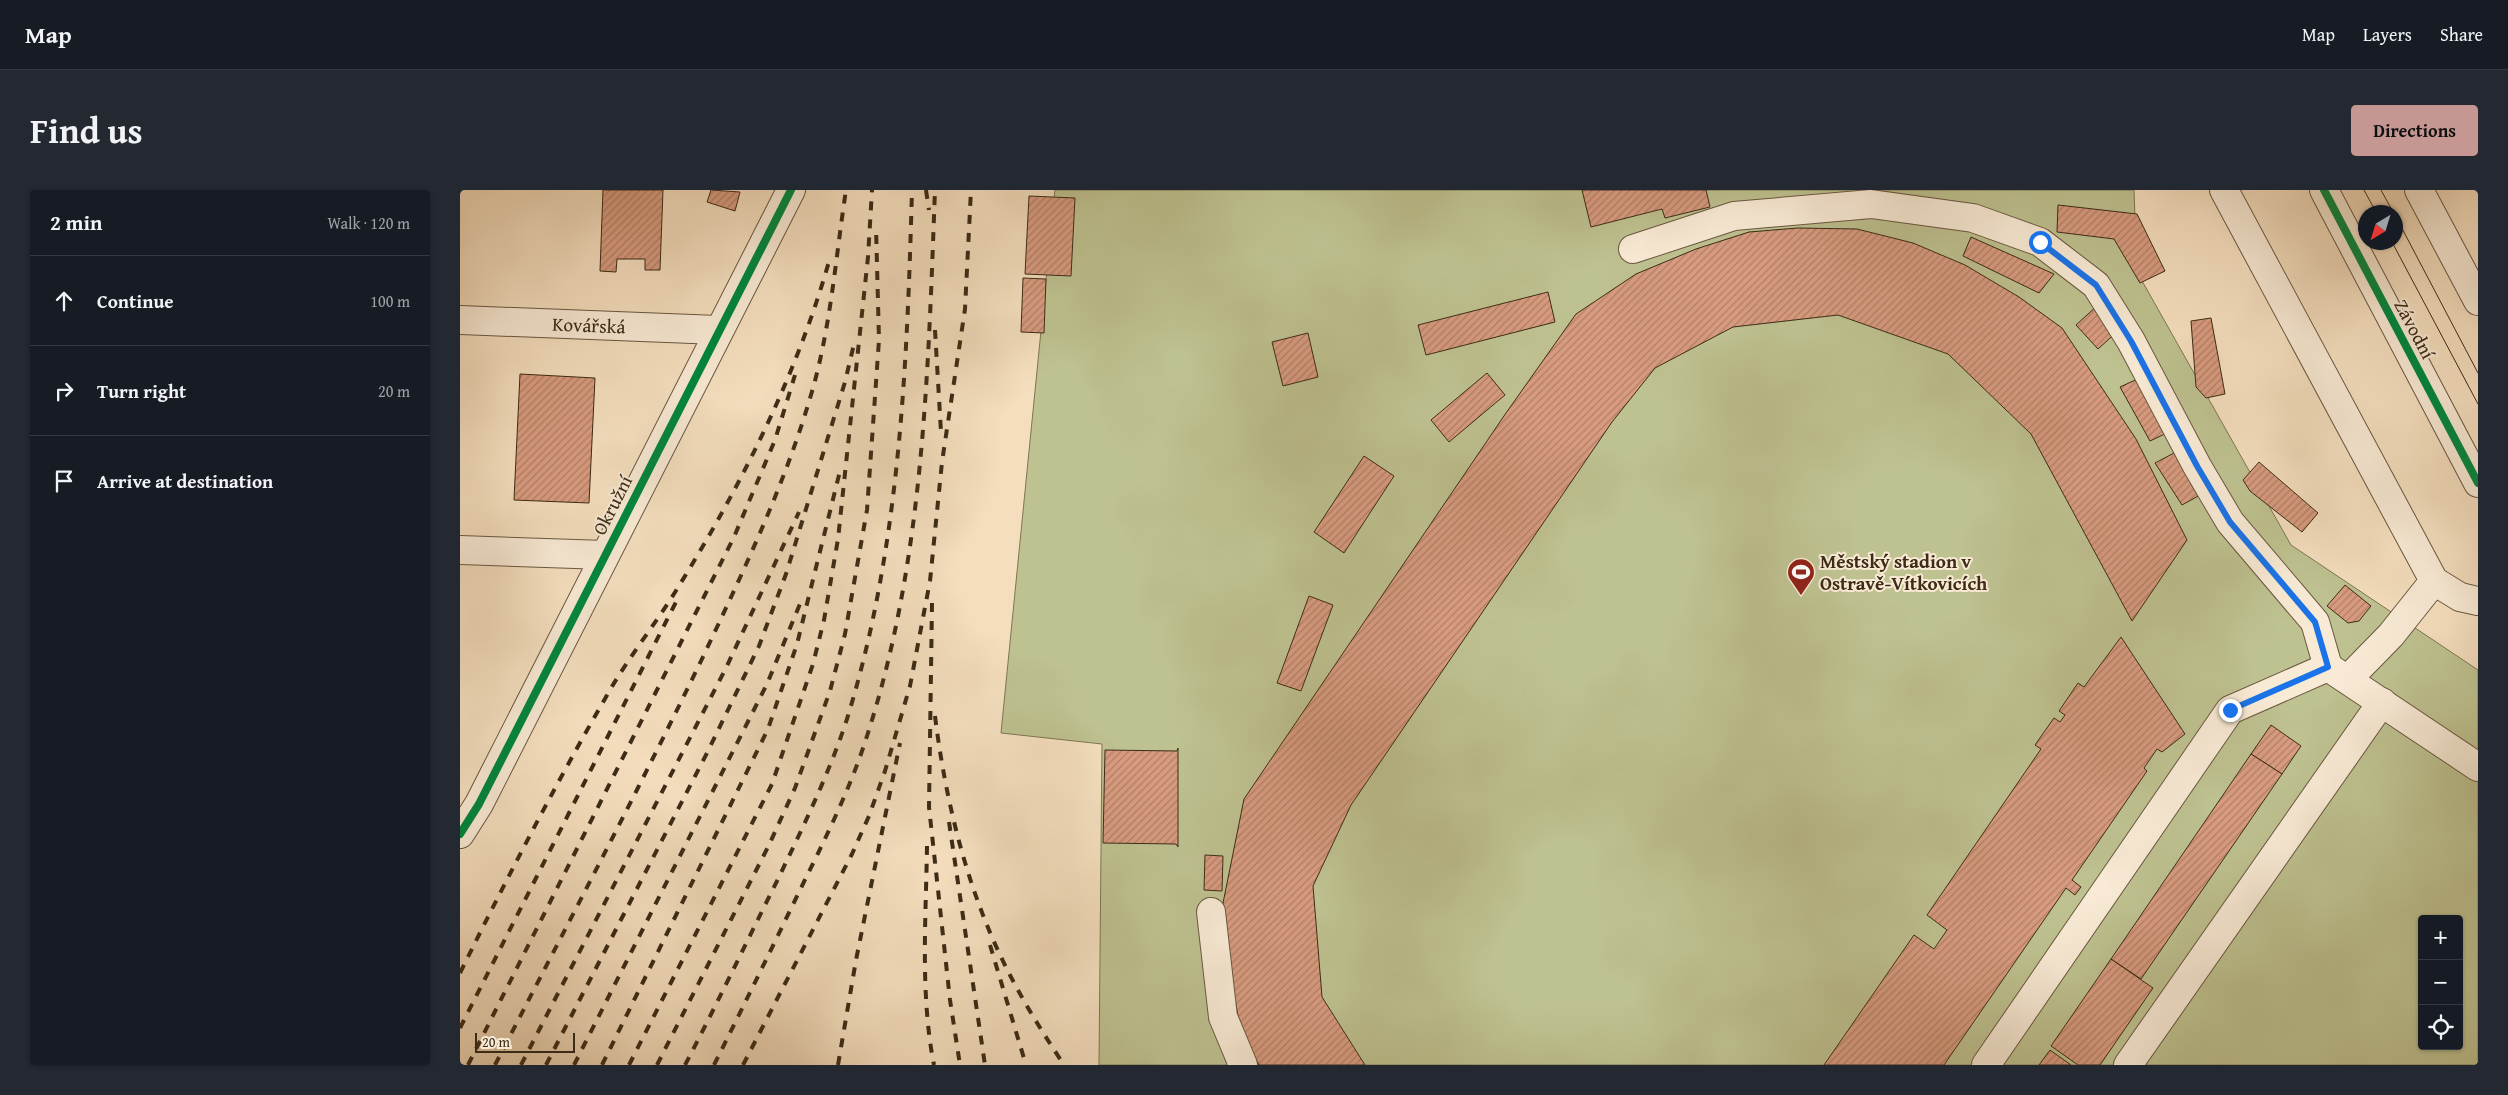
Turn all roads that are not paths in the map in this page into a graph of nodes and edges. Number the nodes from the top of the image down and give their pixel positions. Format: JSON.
{"nodes":[{"id":1,"x":790,"y":190,"type":"edge"},
{"id":2,"x":2224,"y":190,"type":"edge"},
{"id":3,"x":2324,"y":190,"type":"edge"},
{"id":4,"x":2419,"y":190,"type":"edge"},
{"id":5,"x":1801,"y":200,"type":"edge"},
{"id":6,"x":1633,"y":249,"type":"dead end"},
{"id":7,"x":2478,"y":301,"type":"edge"},
{"id":8,"x":460,"y":320,"type":"edge"},
{"id":9,"x":718,"y":330,"type":"junction"},
{"id":10,"x":2478,"y":483,"type":"edge"},
{"id":11,"x":460,"y":550,"type":"edge"},
{"id":12,"x":605,"y":555,"type":"junction"},
{"id":13,"x":2434,"y":581,"type":"junction"},
{"id":14,"x":2478,"y":601,"type":"edge"},
{"id":15,"x":2338,"y":673,"type":"junction"},
{"id":16,"x":2382,"y":702,"type":"junction"},
{"id":17,"x":2478,"y":767,"type":"edge"},
{"id":18,"x":469,"y":804,"type":"edge"},
{"id":19,"x":460,"y":834,"type":"edge"},
{"id":20,"x":1211,"y":912,"type":"dead end"},
{"id":21,"x":1243,"y":1065,"type":"edge"},
{"id":22,"x":1986,"y":1065,"type":"edge"},
{"id":23,"x":2128,"y":1065,"type":"edge"}],
"edges":[{"from":1,"to":9,"type":"street","name":"Okružní"},
{"from":2,"to":13,"type":"street"},
{"from":3,"to":10,"type":"street","name":"Závodní"},
{"from":4,"to":7,"type":"street"},
{"from":5,"to":6,"type":"street"},
{"from":5,"to":15,"type":"street"},
{"from":8,"to":9,"type":"street","name":"Kovářská"},
{"from":9,"to":12,"type":"street","name":"Okružní"},
{"from":11,"to":12,"type":"street"},
{"from":12,"to":18,"type":"street","name":"Okružní"},
{"from":13,"to":14,"type":"street"},
{"from":13,"to":15,"type":"street"},
{"from":15,"to":16,"type":"street"},
{"from":15,"to":22,"type":"street"},
{"from":16,"to":17,"type":"street"},
{"from":16,"to":23,"type":"street"},
{"from":18,"to":19,"type":"street","name":"Okružní"},
{"from":20,"to":21,"type":"street"}]}
